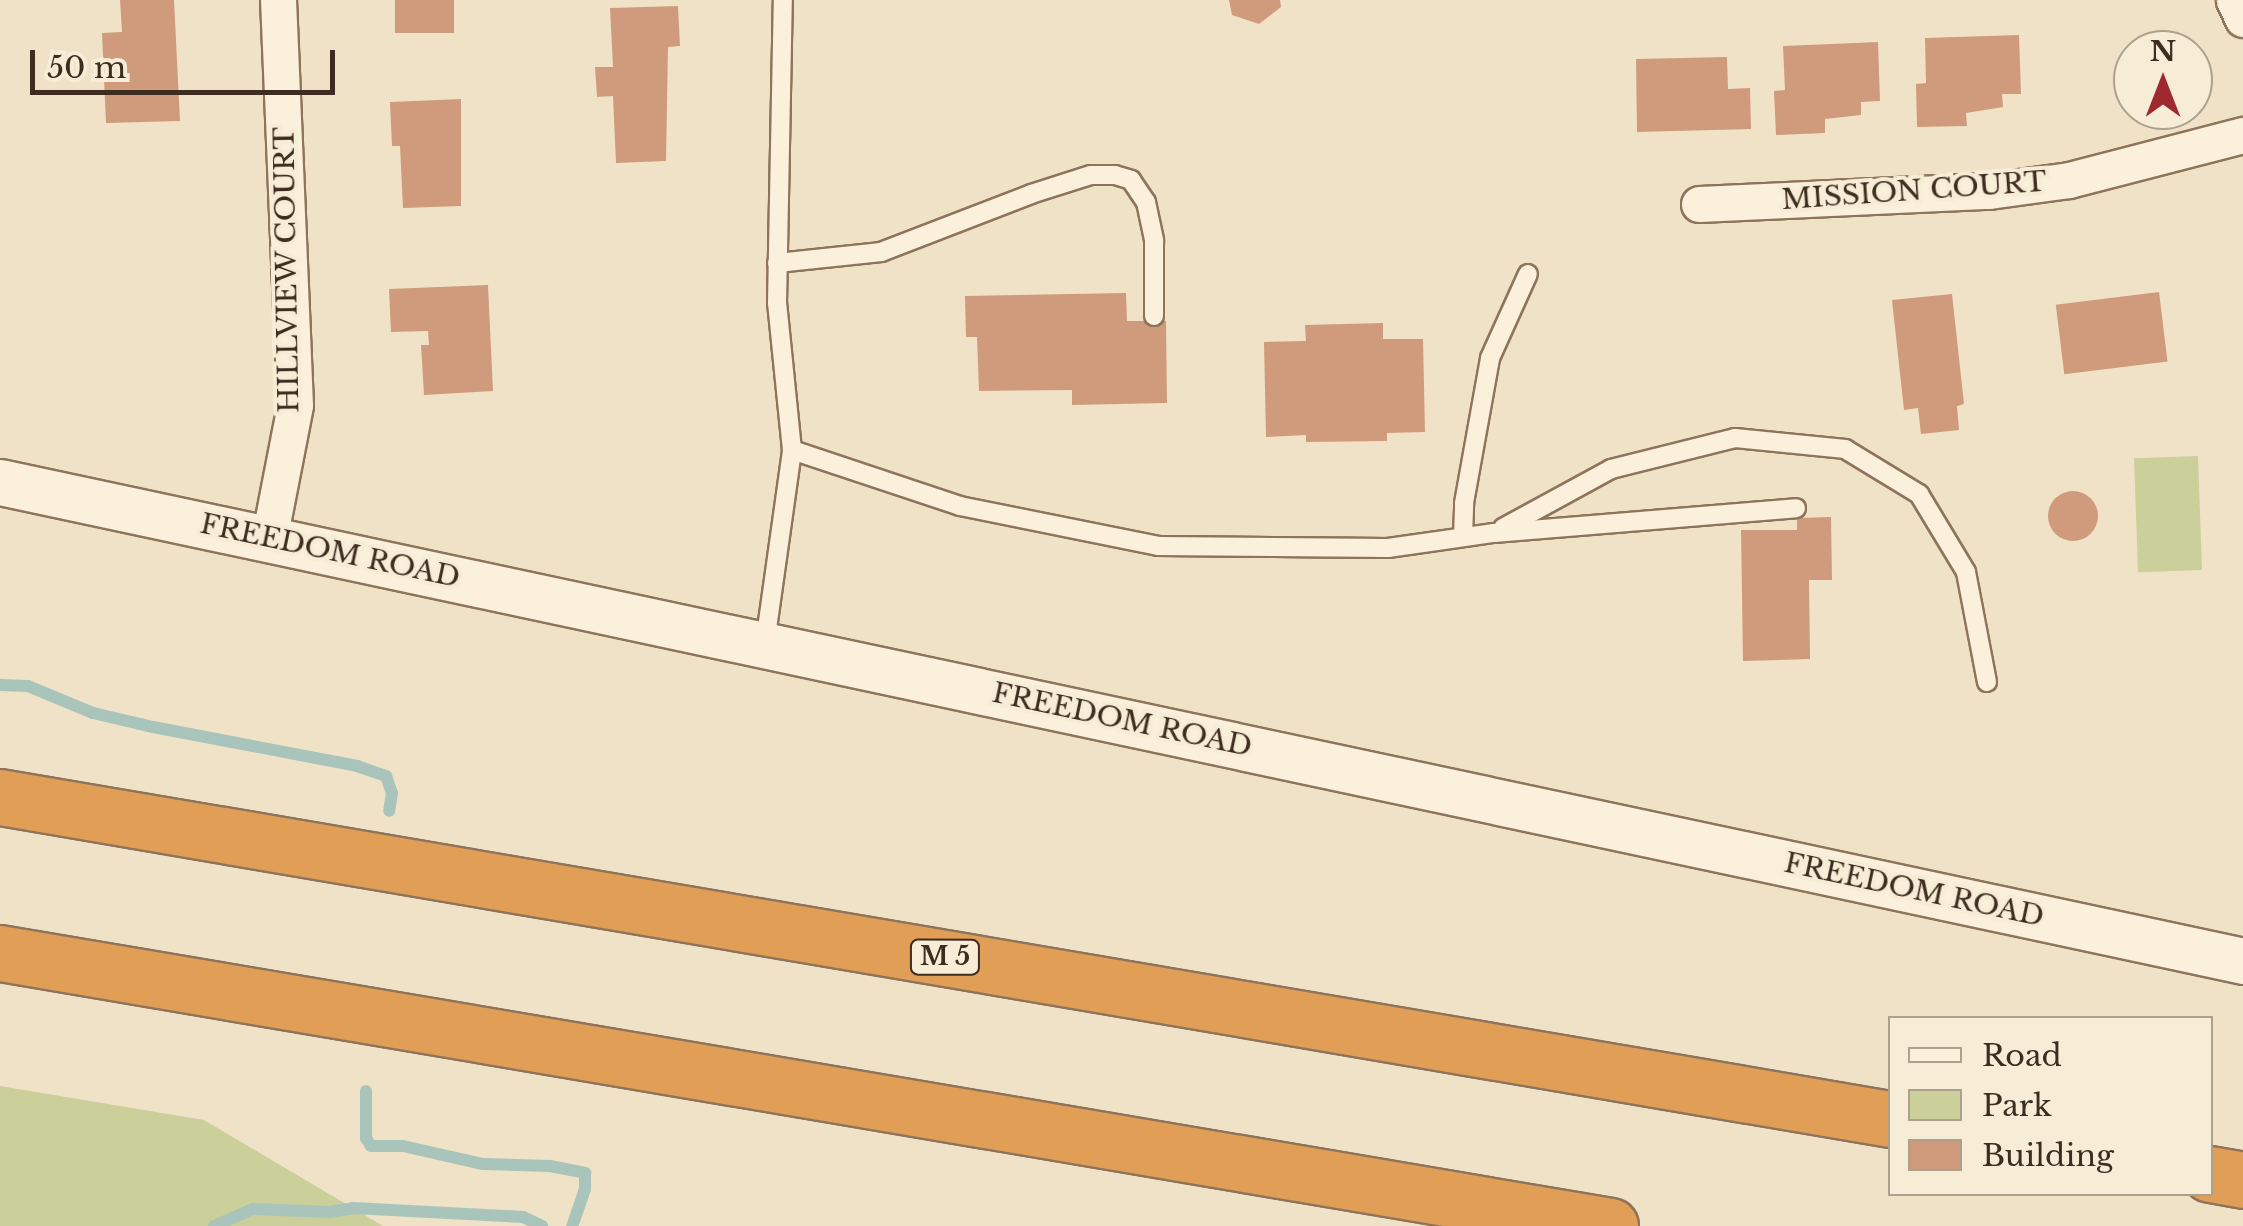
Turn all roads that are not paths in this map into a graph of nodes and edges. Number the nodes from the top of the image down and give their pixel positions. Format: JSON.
{"nodes":[{"id":1,"x":278,"y":0,"type":"edge"},
{"id":2,"x":783,"y":0,"type":"edge"},
{"id":3,"x":2234,"y":0,"type":"edge"},
{"id":4,"x":2243,"y":19,"type":"edge"},
{"id":5,"x":2243,"y":135,"type":"edge"},
{"id":6,"x":1699,"y":204,"type":"dead end"},
{"id":7,"x":778,"y":263,"type":"junction"},
{"id":8,"x":1528,"y":274,"type":"dead end"},
{"id":9,"x":1154,"y":316,"type":"dead end"},
{"id":10,"x":792,"y":450,"type":"junction"},
{"id":11,"x":0,"y":482,"type":"edge"},
{"id":12,"x":1796,"y":508,"type":"dead end"},
{"id":13,"x":1494,"y":532,"type":"junction"},
{"id":14,"x":1463,"y":537,"type":"junction"},
{"id":15,"x":268,"y":538,"type":"junction"},
{"id":16,"x":764,"y":643,"type":"junction"},
{"id":17,"x":1987,"y":682,"type":"dead end"},
{"id":18,"x":0,"y":797,"type":"edge"},
{"id":19,"x":0,"y":953,"type":"edge"},
{"id":20,"x":2243,"y":961,"type":"edge"},
{"id":21,"x":1888,"y":1119,"type":"edge"},
{"id":22,"x":2213,"y":1175,"type":"edge"},
{"id":23,"x":2243,"y":1180,"type":"edge"},
{"id":24,"x":1610,"y":1226,"type":"edge"}],
"edges":[{"from":1,"to":15,"type":"street","name":"HILLVIEW COURT"},
{"from":2,"to":7,"type":"lane"},
{"from":3,"to":4,"type":"street"},
{"from":5,"to":6,"type":"street","name":"MISSION COURT"},
{"from":7,"to":9,"type":"lane"},
{"from":7,"to":10,"type":"lane"},
{"from":8,"to":14,"type":"lane"},
{"from":10,"to":14,"type":"lane"},
{"from":10,"to":16,"type":"lane"},
{"from":11,"to":15,"type":"street","name":"FREEDOM ROAD"},
{"from":12,"to":13,"type":"lane"},
{"from":13,"to":14,"type":"lane"},
{"from":13,"to":17,"type":"lane"},
{"from":15,"to":16,"type":"street","name":"FREEDOM ROAD"},
{"from":16,"to":20,"type":"street","name":"FREEDOM ROAD"},
{"from":18,"to":21,"type":"highway","number":"M 5"},
{"from":19,"to":24,"type":"highway"},
{"from":22,"to":23,"type":"highway"}]}
